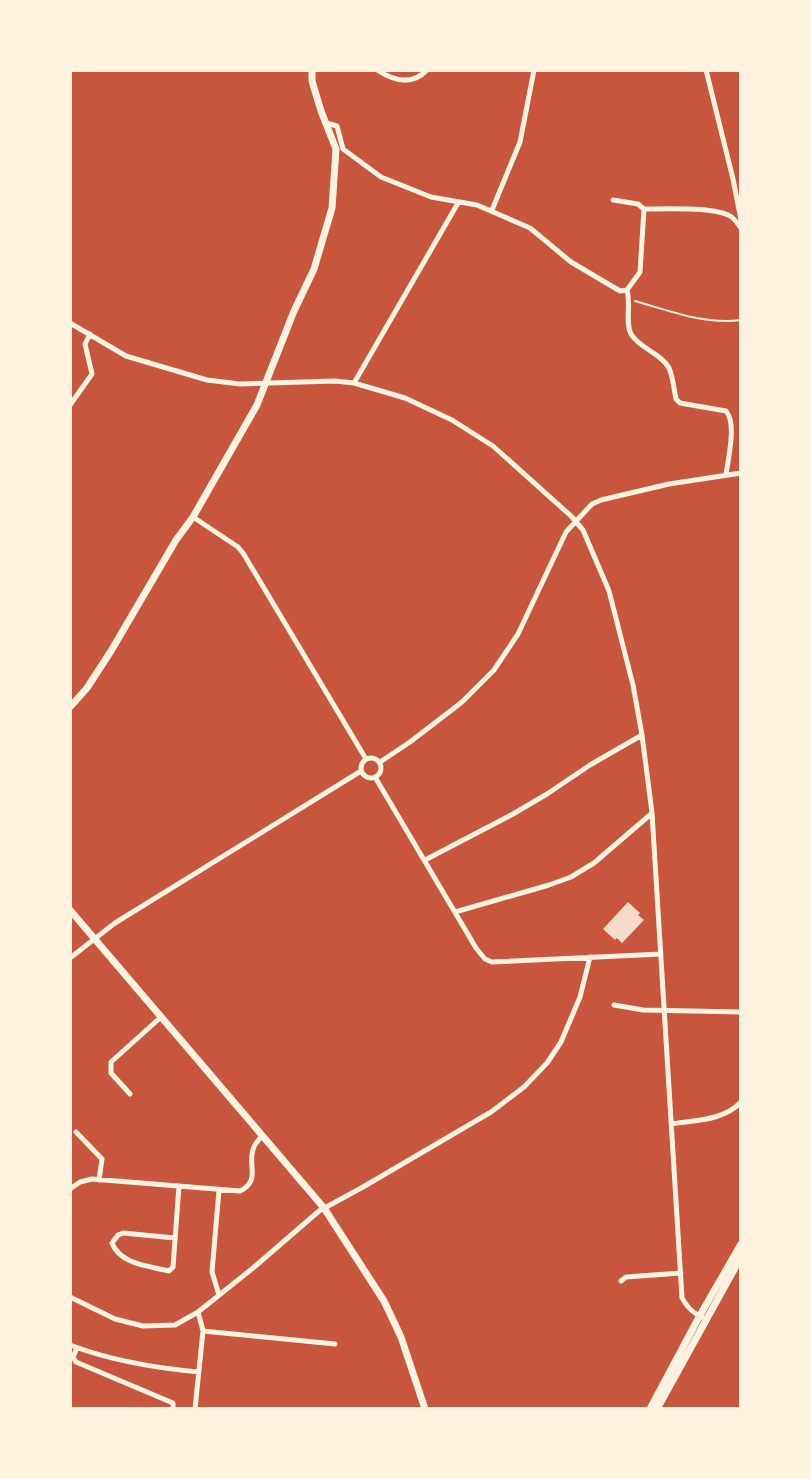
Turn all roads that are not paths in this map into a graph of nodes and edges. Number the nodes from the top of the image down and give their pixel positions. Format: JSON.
{"nodes":[{"id":1,"x":312,"y":70,"type":"edge"},
{"id":2,"x":377,"y":70,"type":"edge"},
{"id":3,"x":427,"y":70,"type":"edge"},
{"id":4,"x":534,"y":70,"type":"edge"},
{"id":5,"x":706,"y":70,"type":"edge"},
{"id":6,"x":326,"y":123,"type":"junction"},
{"id":7,"x":613,"y":200,"type":"dead end"},
{"id":8,"x":458,"y":203,"type":"junction"},
{"id":9,"x":644,"y":209,"type":"junction"},
{"id":10,"x":492,"y":210,"type":"junction"},
{"id":11,"x":741,"y":220,"type":"edge"},
{"id":12,"x":741,"y":228,"type":"edge"},
{"id":13,"x":627,"y":290,"type":"junction"},
{"id":14,"x":70,"y":323,"type":"edge"},
{"id":15,"x":90,"y":334,"type":"junction"},
{"id":16,"x":354,"y":383,"type":"junction"},
{"id":17,"x":265,"y":384,"type":"junction"},
{"id":18,"x":70,"y":405,"type":"edge"},
{"id":19,"x":741,"y":473,"type":"edge"},
{"id":20,"x":726,"y":475,"type":"junction"},
{"id":21,"x":193,"y":517,"type":"junction"},
{"id":22,"x":576,"y":520,"type":"junction"},
{"id":23,"x":70,"y":707,"type":"edge"},
{"id":24,"x":642,"y":735,"type":"junction"},
{"id":25,"x":366,"y":759,"type":"junction"},
{"id":26,"x":380,"y":762,"type":"junction"},
{"id":27,"x":361,"y":771,"type":"junction"},
{"id":28,"x":375,"y":777,"type":"junction"},
{"id":29,"x":652,"y":813,"type":"junction"},
{"id":30,"x":425,"y":860,"type":"junction"},
{"id":31,"x":70,"y":910,"type":"edge"},
{"id":32,"x":455,"y":912,"type":"junction"},
{"id":33,"x":93,"y":939,"type":"junction"},
{"id":34,"x":661,"y":954,"type":"junction"},
{"id":35,"x":590,"y":957,"type":"junction"},
{"id":36,"x":70,"y":958,"type":"edge"},
{"id":37,"x":614,"y":1005,"type":"dead end"},
{"id":38,"x":663,"y":1011,"type":"junction"},
{"id":39,"x":741,"y":1012,"type":"edge"},
{"id":40,"x":161,"y":1017,"type":"junction"},
{"id":41,"x":130,"y":1094,"type":"dead end"},
{"id":42,"x":741,"y":1102,"type":"edge"},
{"id":43,"x":671,"y":1124,"type":"junction"},
{"id":44,"x":76,"y":1132,"type":"dead end"},
{"id":45,"x":262,"y":1135,"type":"junction"},
{"id":46,"x":99,"y":1180,"type":"junction"},
{"id":47,"x":179,"y":1186,"type":"junction"},
{"id":48,"x":70,"y":1189,"type":"edge"},
{"id":49,"x":219,"y":1190,"type":"junction"},
{"id":50,"x":324,"y":1208,"type":"junction"},
{"id":51,"x":175,"y":1238,"type":"junction"},
{"id":52,"x":741,"y":1244,"type":"edge"},
{"id":53,"x":741,"y":1257,"type":"edge"},
{"id":54,"x":681,"y":1273,"type":"junction"},
{"id":55,"x":621,"y":1281,"type":"dead end"},
{"id":56,"x":219,"y":1295,"type":"junction"},
{"id":57,"x":70,"y":1297,"type":"edge"},
{"id":58,"x":198,"y":1312,"type":"junction"},
{"id":59,"x":703,"y":1318,"type":"junction"},
{"id":60,"x":203,"y":1331,"type":"junction"},
{"id":61,"x":335,"y":1344,"type":"dead end"},
{"id":62,"x":73,"y":1346,"type":"edge"},
{"id":63,"x":199,"y":1372,"type":"junction"},
{"id":64,"x":173,"y":1409,"type":"edge"},
{"id":65,"x":195,"y":1409,"type":"edge"},
{"id":66,"x":425,"y":1409,"type":"edge"},
{"id":67,"x":650,"y":1409,"type":"edge"},
{"id":68,"x":657,"y":1409,"type":"edge"}],
"edges":[{"from":1,"to":6,"type":"street"},
{"from":2,"to":3,"type":"street"},
{"from":4,"to":10,"type":"street"},
{"from":5,"to":11,"type":"street"},
{"from":6,"to":8,"type":"street"},
{"from":6,"to":17,"type":"street"},
{"from":7,"to":9,"type":"street"},
{"from":8,"to":10,"type":"street"},
{"from":8,"to":16,"type":"street"},
{"from":9,"to":12,"type":"street"},
{"from":9,"to":13,"type":"street"},
{"from":10,"to":13,"type":"street"},
{"from":13,"to":20,"type":"street"},
{"from":14,"to":15,"type":"street"},
{"from":15,"to":17,"type":"street"},
{"from":15,"to":18,"type":"street"},
{"from":16,"to":17,"type":"street"},
{"from":16,"to":22,"type":"street"},
{"from":17,"to":21,"type":"street"},
{"from":19,"to":20,"type":"street"},
{"from":20,"to":22,"type":"street"},
{"from":21,"to":23,"type":"street"},
{"from":21,"to":25,"type":"street"},
{"from":22,"to":24,"type":"street"},
{"from":22,"to":26,"type":"street"},
{"from":24,"to":29,"type":"street"},
{"from":24,"to":30,"type":"street"},
{"from":25,"to":26,"type":"street"},
{"from":25,"to":27,"type":"street"},
{"from":26,"to":28,"type":"street"},
{"from":27,"to":28,"type":"street"},
{"from":27,"to":33,"type":"street"},
{"from":28,"to":30,"type":"street"},
{"from":29,"to":32,"type":"street"},
{"from":29,"to":34,"type":"street"},
{"from":30,"to":32,"type":"street"},
{"from":31,"to":33,"type":"street"},
{"from":32,"to":35,"type":"street"},
{"from":33,"to":36,"type":"street"},
{"from":33,"to":40,"type":"street"},
{"from":34,"to":35,"type":"street"},
{"from":34,"to":38,"type":"street"},
{"from":35,"to":50,"type":"street"},
{"from":37,"to":38,"type":"street"},
{"from":38,"to":39,"type":"street"},
{"from":38,"to":43,"type":"street"},
{"from":40,"to":41,"type":"street"},
{"from":40,"to":45,"type":"street"},
{"from":42,"to":43,"type":"street"},
{"from":43,"to":54,"type":"street"},
{"from":44,"to":46,"type":"street"},
{"from":45,"to":49,"type":"street"},
{"from":45,"to":50,"type":"street"},
{"from":46,"to":47,"type":"street"},
{"from":46,"to":48,"type":"street"},
{"from":47,"to":49,"type":"street"},
{"from":47,"to":51,"type":"street"},
{"from":49,"to":56,"type":"street"},
{"from":50,"to":56,"type":"street"},
{"from":50,"to":66,"type":"street"},
{"from":51,"to":51,"type":"street"},
{"from":52,"to":59,"type":"street"},
{"from":53,"to":59,"type":"street"},
{"from":54,"to":55,"type":"street"},
{"from":54,"to":59,"type":"street"},
{"from":56,"to":58,"type":"street"},
{"from":57,"to":58,"type":"street"},
{"from":58,"to":60,"type":"street"},
{"from":59,"to":67,"type":"street"},
{"from":59,"to":68,"type":"street"},
{"from":60,"to":61,"type":"street"},
{"from":60,"to":63,"type":"street"},
{"from":62,"to":63,"type":"street"},
{"from":62,"to":64,"type":"street"},
{"from":63,"to":65,"type":"street"}]}
